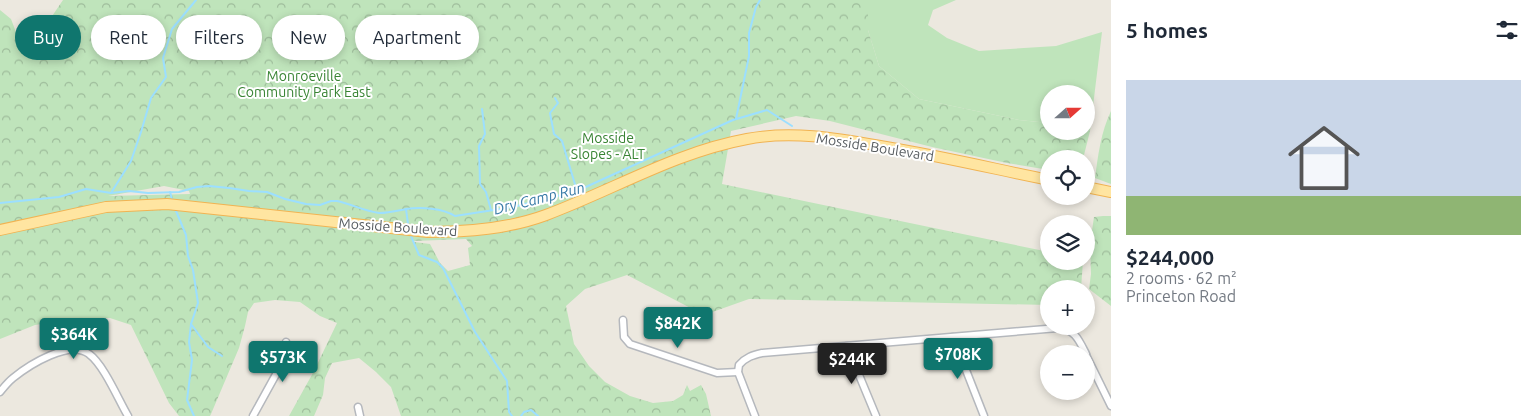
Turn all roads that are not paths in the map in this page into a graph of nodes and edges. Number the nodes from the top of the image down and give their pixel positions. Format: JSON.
{"nodes":[{"id":1,"x":1040,"y":178,"type":"edge"},
{"id":2,"x":1095,"y":189,"type":"edge"},
{"id":3,"x":1111,"y":192,"type":"edge"},
{"id":4,"x":0,"y":230,"type":"edge"},
{"id":5,"x":623,"y":320,"type":"dead end"},
{"id":6,"x":953,"y":337,"type":"junction"},
{"id":7,"x":286,"y":342,"type":"dead end"},
{"id":8,"x":1081,"y":345,"type":"edge"},
{"id":9,"x":847,"y":346,"type":"junction"},
{"id":10,"x":738,"y":372,"type":"junction"},
{"id":11,"x":1095,"y":373,"type":"edge"},
{"id":12,"x":0,"y":392,"type":"edge"},
{"id":13,"x":1111,"y":406,"type":"edge"},
{"id":14,"x":358,"y":407,"type":"dead end"},
{"id":15,"x":128,"y":416,"type":"edge"},
{"id":16,"x":253,"y":416,"type":"edge"},
{"id":17,"x":360,"y":416,"type":"edge"},
{"id":18,"x":755,"y":416,"type":"edge"},
{"id":19,"x":876,"y":416,"type":"edge"},
{"id":20,"x":984,"y":416,"type":"edge"}],
"edges":[{"from":1,"to":4,"type":"main road","name":"Mosside Boulevard"},
{"from":2,"to":3,"type":"main road"},
{"from":5,"to":10,"type":"street"},
{"from":6,"to":8,"type":"street"},
{"from":6,"to":9,"type":"street"},
{"from":6,"to":20,"type":"street"},
{"from":7,"to":16,"type":"street"},
{"from":9,"to":10,"type":"street"},
{"from":9,"to":19,"type":"street"},
{"from":10,"to":18,"type":"street"},
{"from":11,"to":13,"type":"street"},
{"from":12,"to":15,"type":"street"},
{"from":14,"to":17,"type":"street"}]}
